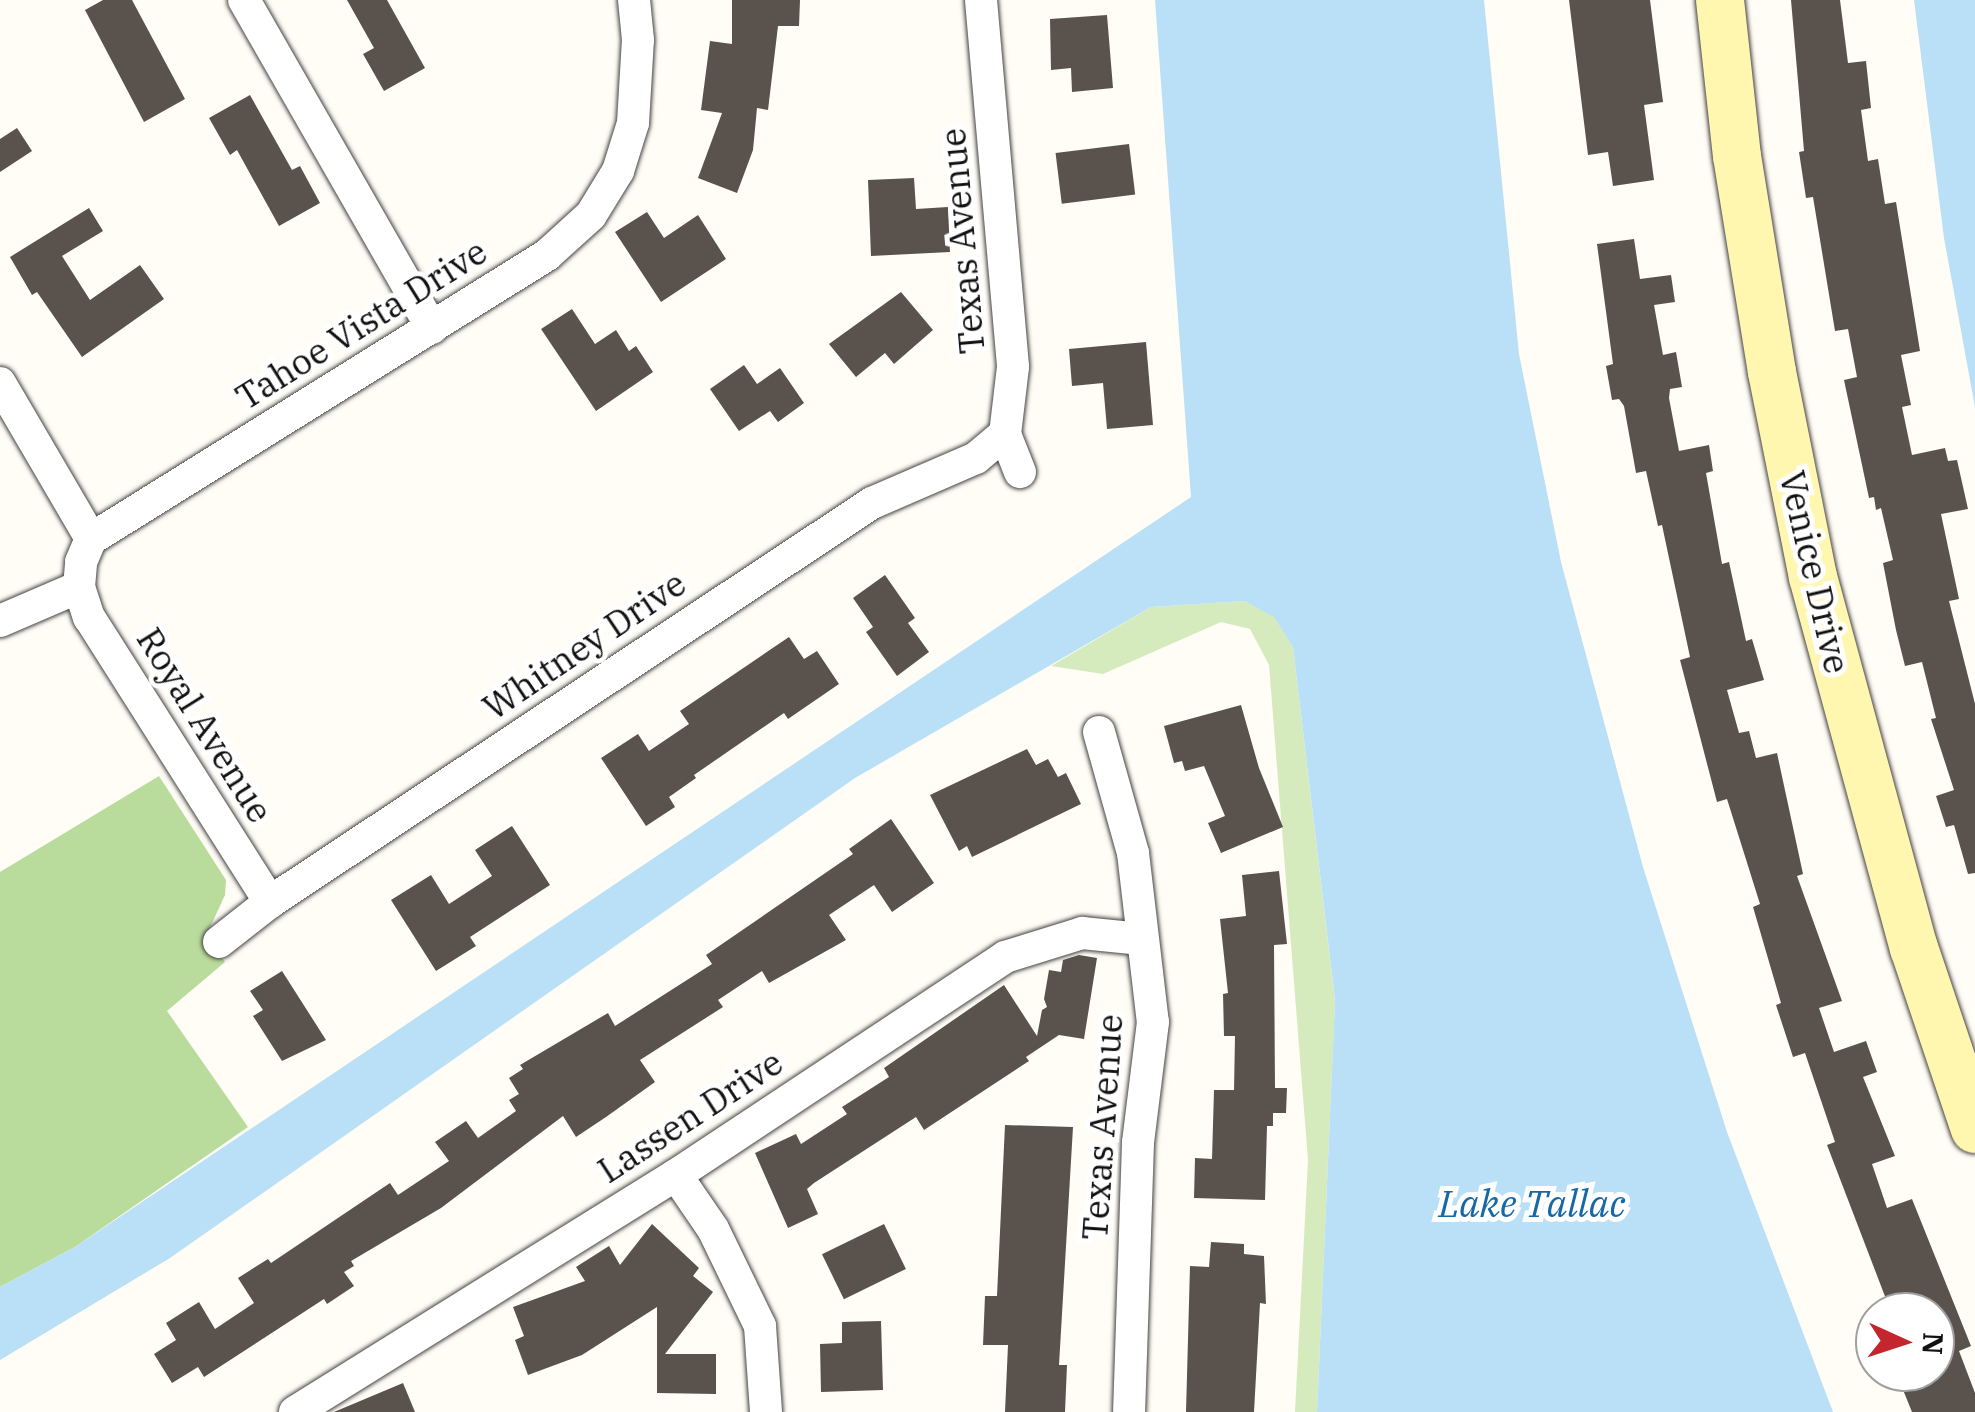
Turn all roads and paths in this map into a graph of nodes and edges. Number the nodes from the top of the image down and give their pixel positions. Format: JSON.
{"nodes":[{"id":1,"x":244,"y":0,"type":"edge"},
{"id":2,"x":634,"y":0,"type":"edge"},
{"id":3,"x":981,"y":0,"type":"edge"},
{"id":4,"x":1720,"y":0,"type":"edge"},
{"id":5,"x":432,"y":328,"type":"junction"},
{"id":6,"x":0,"y":383,"type":"edge"},
{"id":7,"x":1005,"y":434,"type":"junction"},
{"id":8,"x":1020,"y":472,"type":"dead end"},
{"id":9,"x":91,"y":538,"type":"junction"},
{"id":10,"x":79,"y":587,"type":"junction"},
{"id":11,"x":0,"y":621,"type":"edge"},
{"id":12,"x":1099,"y":732,"type":"dead end"},
{"id":13,"x":270,"y":902,"type":"junction"},
{"id":14,"x":1142,"y":939,"type":"junction"},
{"id":15,"x":218,"y":942,"type":"dead end"},
{"id":16,"x":1975,"y":1129,"type":"edge"},
{"id":17,"x":676,"y":1175,"type":"junction"},
{"id":18,"x":295,"y":1412,"type":"edge"},
{"id":19,"x":766,"y":1412,"type":"edge"},
{"id":20,"x":1129,"y":1412,"type":"edge"}],
"edges":[{"from":1,"to":5,"type":"street"},
{"from":2,"to":5,"type":"street","name":"Tahoe Vista Drive"},
{"from":3,"to":7,"type":"street","name":"Texas Avenue"},
{"from":4,"to":16,"type":"street","name":"Venice Drive"},
{"from":5,"to":9,"type":"street","name":"Tahoe Vista Drive"},
{"from":6,"to":9,"type":"street"},
{"from":7,"to":8,"type":"street","name":"Texas Avenue"},
{"from":7,"to":13,"type":"street","name":"Whitney Drive"},
{"from":9,"to":10,"type":"street"},
{"from":10,"to":11,"type":"street"},
{"from":10,"to":13,"type":"street","name":"Royal Avenue"},
{"from":12,"to":14,"type":"street","name":"Texas Avenue"},
{"from":13,"to":15,"type":"street","name":"Whitney Drive"},
{"from":14,"to":17,"type":"street","name":"Lassen Drive"},
{"from":14,"to":20,"type":"street","name":"Texas Avenue"},
{"from":17,"to":18,"type":"street","name":"Lassen Drive"},
{"from":17,"to":19,"type":"street"}]}
